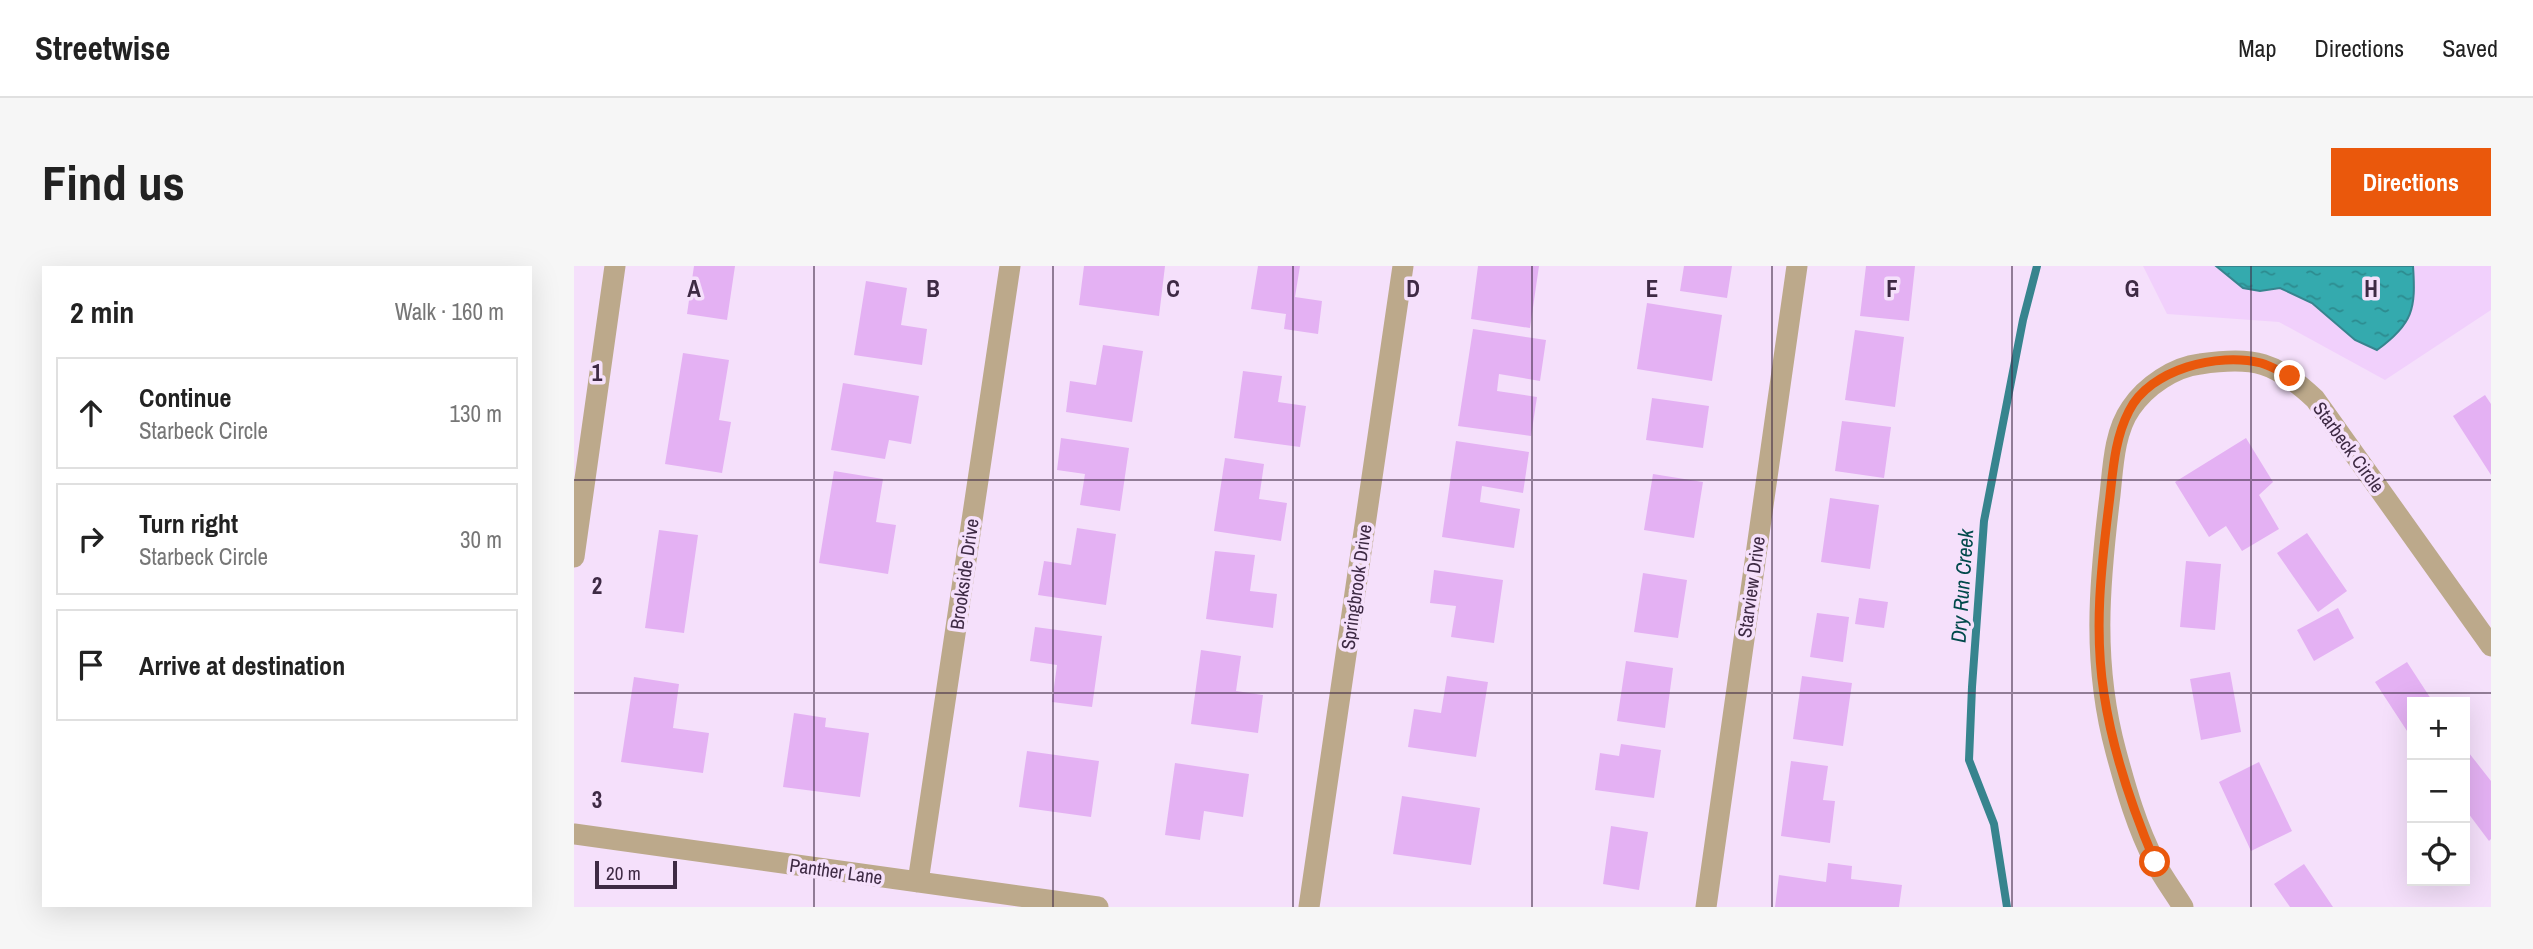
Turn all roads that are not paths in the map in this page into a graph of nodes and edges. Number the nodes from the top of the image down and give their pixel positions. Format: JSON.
{"nodes":[{"id":1,"x":615,"y":266,"type":"edge"},
{"id":2,"x":1010,"y":266,"type":"edge"},
{"id":3,"x":1404,"y":266,"type":"edge"},
{"id":4,"x":1797,"y":266,"type":"edge"},
{"id":5,"x":574,"y":556,"type":"edge"},
{"id":6,"x":2491,"y":646,"type":"edge"},
{"id":7,"x":574,"y":834,"type":"edge"},
{"id":8,"x":918,"y":882,"type":"junction"},
{"id":9,"x":1098,"y":907,"type":"edge"},
{"id":10,"x":1309,"y":907,"type":"edge"},
{"id":11,"x":1706,"y":907,"type":"edge"},
{"id":12,"x":2183,"y":907,"type":"edge"}],
"edges":[{"from":1,"to":5,"type":"street"},
{"from":2,"to":8,"type":"street","name":"Brookside Drive"},
{"from":3,"to":10,"type":"street","name":"Springbrook Drive"},
{"from":4,"to":11,"type":"street","name":"Starview Drive"},
{"from":6,"to":12,"type":"street","name":"Starbeck Circle"},
{"from":7,"to":8,"type":"street","name":"Panther Lane"},
{"from":8,"to":9,"type":"street","name":"Panther Lane"}]}
